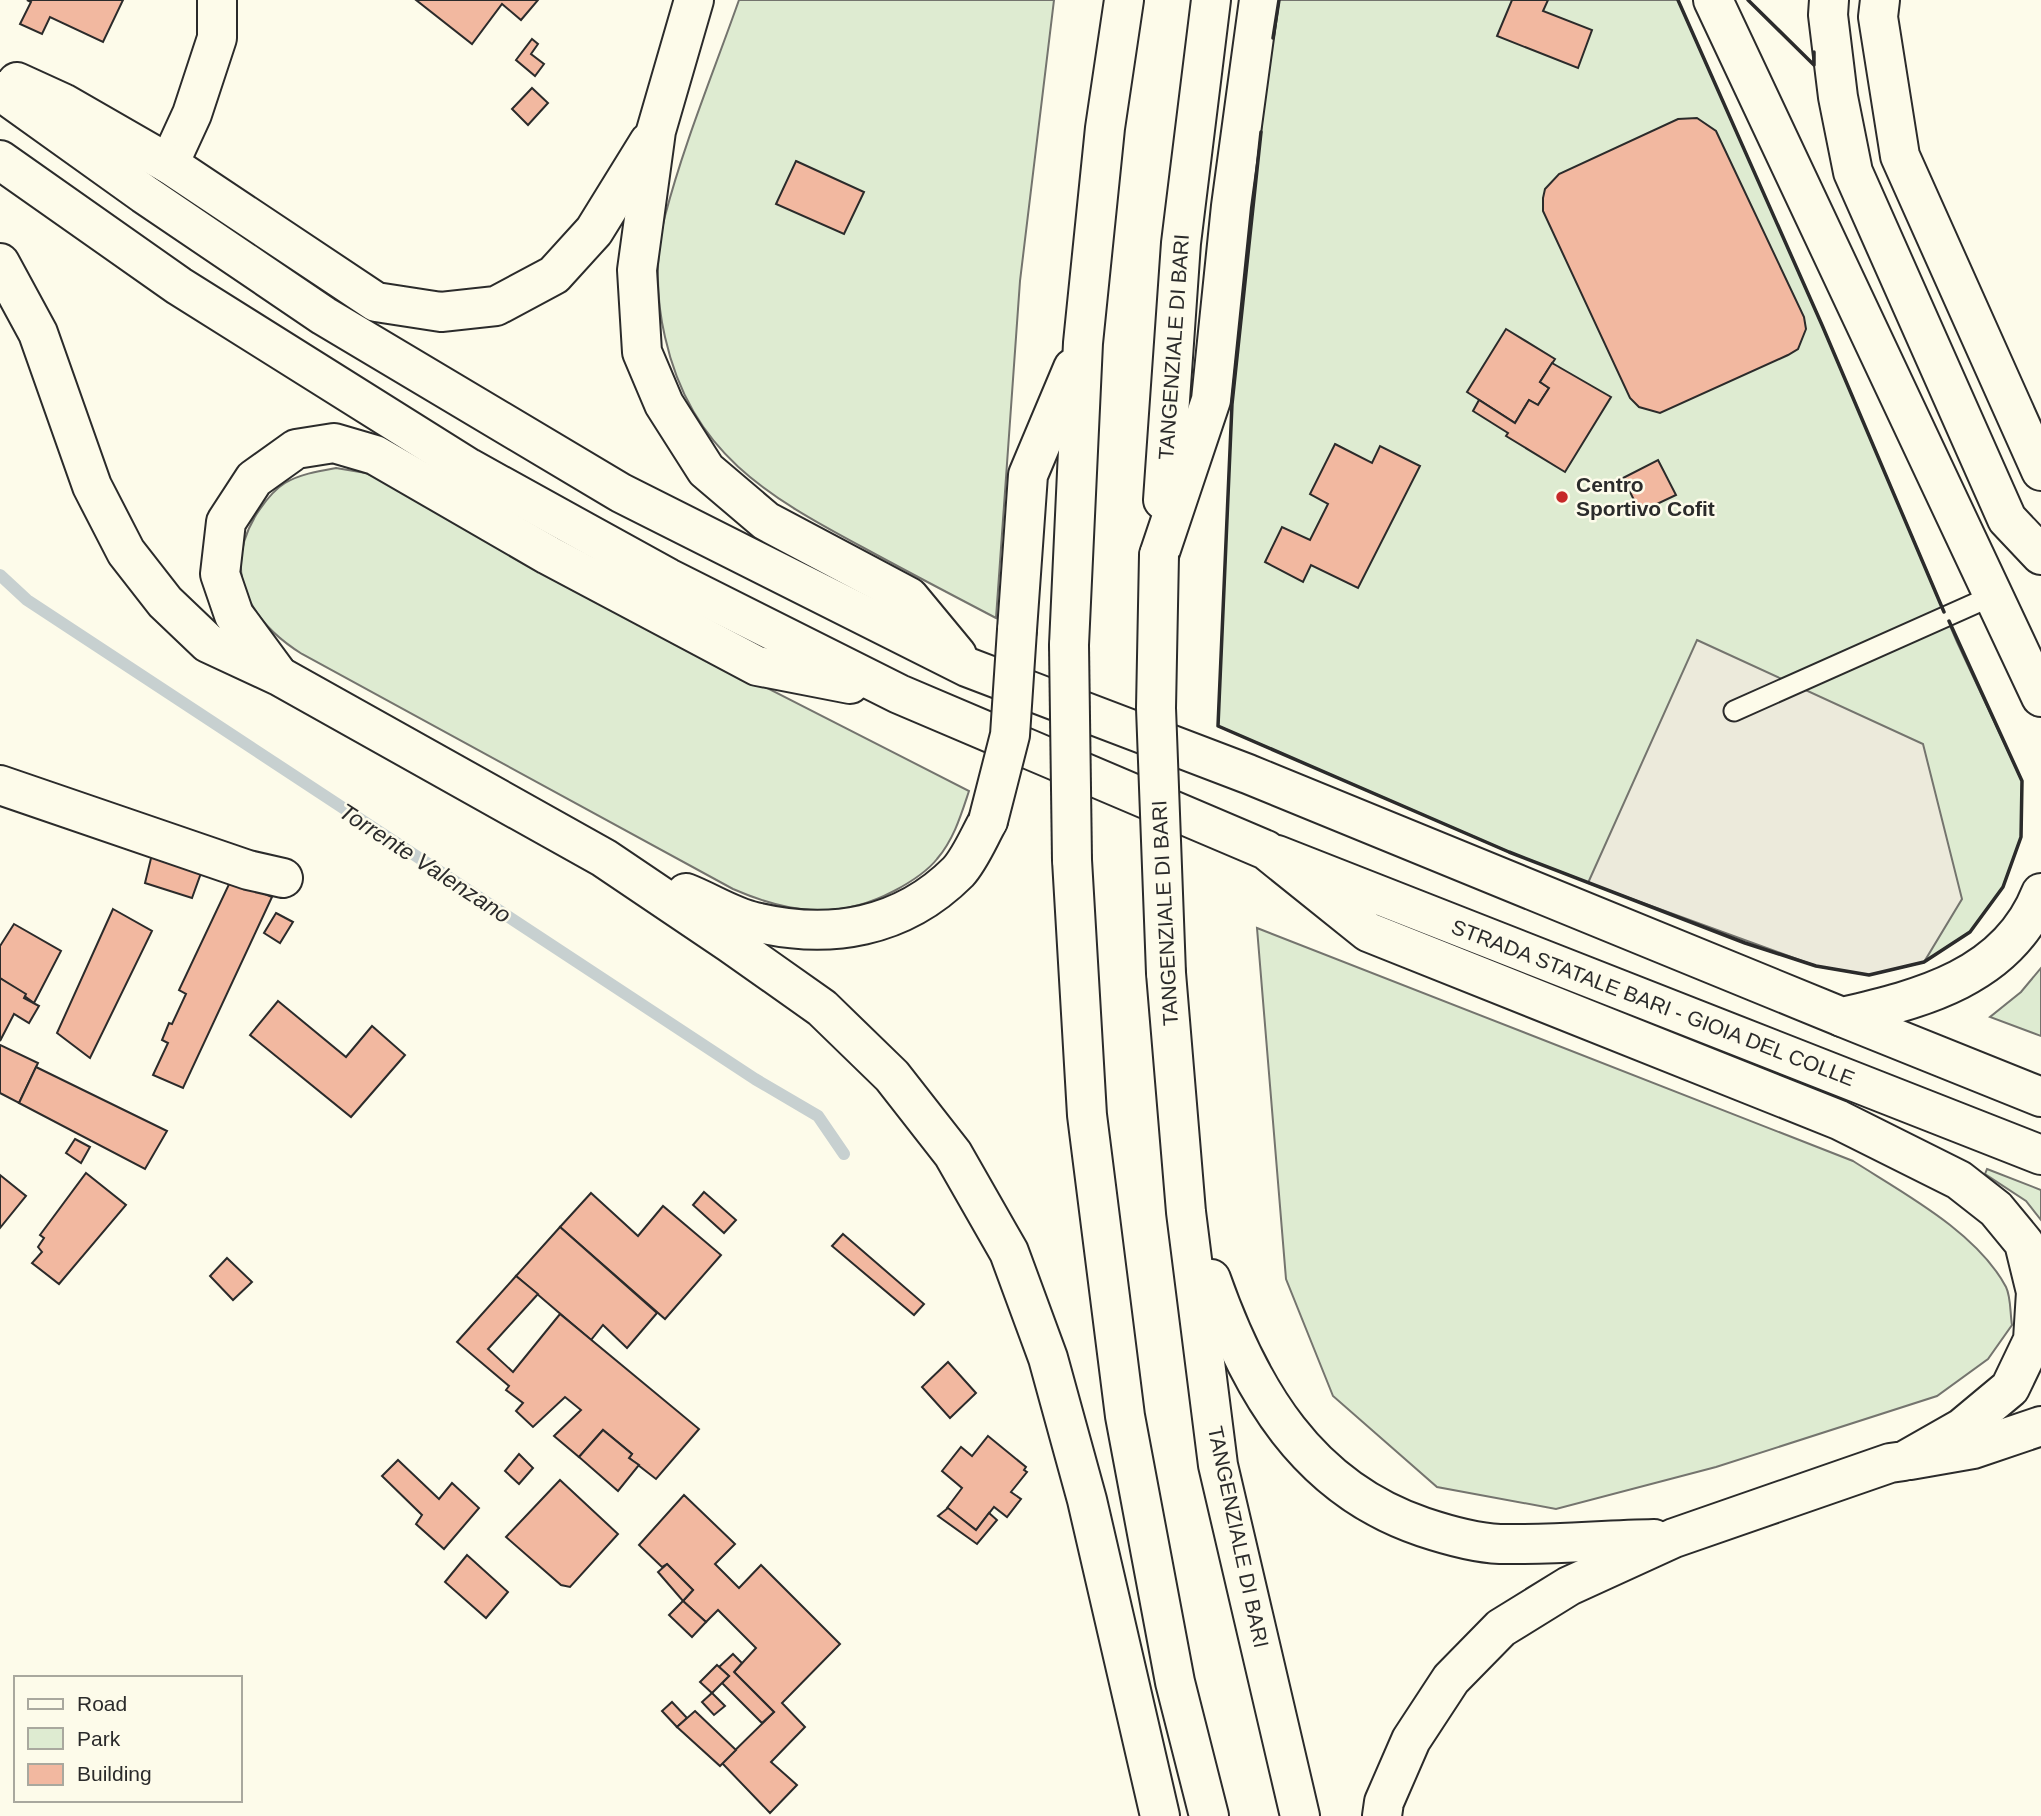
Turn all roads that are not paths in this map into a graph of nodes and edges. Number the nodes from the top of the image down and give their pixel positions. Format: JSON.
{"nodes":[{"id":1,"x":217,"y":0,"type":"edge"},
{"id":2,"x":694,"y":0,"type":"edge"},
{"id":3,"x":1124,"y":0,"type":"edge"},
{"id":4,"x":1211,"y":0,"type":"edge"},
{"id":5,"x":1259,"y":0,"type":"edge"},
{"id":6,"x":1713,"y":0,"type":"edge"},
{"id":7,"x":1829,"y":0,"type":"edge"},
{"id":8,"x":1880,"y":0,"type":"edge"},
{"id":9,"x":0,"y":74,"type":"edge"},
{"id":10,"x":0,"y":91,"type":"edge"},
{"id":11,"x":656,"y":131,"type":"junction"},
{"id":12,"x":0,"y":160,"type":"edge"},
{"id":13,"x":169,"y":164,"type":"junction"},
{"id":14,"x":0,"y":263,"type":"edge"},
{"id":15,"x":1083,"y":343,"type":"junction"},
{"id":16,"x":2041,"y":471,"type":"edge"},
{"id":17,"x":1159,"y":555,"type":"junction"},
{"id":18,"x":2041,"y":555,"type":"edge"},
{"id":19,"x":1992,"y":596,"type":"junction"},
{"id":20,"x":967,"y":667,"type":"junction"},
{"id":21,"x":279,"y":676,"type":"junction"},
{"id":22,"x":899,"y":694,"type":"junction"},
{"id":23,"x":2041,"y":698,"type":"edge"},
{"id":24,"x":1734,"y":711,"type":"dead end"},
{"id":25,"x":0,"y":785,"type":"edge"},
{"id":26,"x":1266,"y":850,"type":"junction"},
{"id":27,"x":604,"y":858,"type":"junction"},
{"id":28,"x":283,"y":878,"type":"dead end"},
{"id":29,"x":2041,"y":893,"type":"edge"},
{"id":30,"x":1842,"y":1017,"type":"junction"},
{"id":31,"x":2041,"y":1097,"type":"edge"},
{"id":32,"x":2041,"y":1156,"type":"edge"},
{"id":33,"x":1186,"y":1212,"type":"junction"},
{"id":34,"x":2041,"y":1426,"type":"edge"},
{"id":35,"x":1897,"y":1462,"type":"junction"},
{"id":36,"x":1683,"y":1535,"type":"junction"},
{"id":37,"x":1160,"y":1816,"type":"edge"},
{"id":38,"x":1209,"y":1816,"type":"edge"},
{"id":39,"x":1300,"y":1816,"type":"edge"},
{"id":40,"x":1382,"y":1816,"type":"edge"}],
"edges":[{"from":1,"to":13,"type":"main road"},
{"from":2,"to":11,"type":"main road"},
{"from":3,"to":15,"type":"main road"},
{"from":4,"to":17,"type":"main road","name":"TANGENZIALE DI BARI"},
{"from":5,"to":17,"type":"main road"},
{"from":6,"to":19,"type":"main road"},
{"from":7,"to":18,"type":"main road"},
{"from":8,"to":16,"type":"main road"},
{"from":9,"to":13,"type":"main road"},
{"from":10,"to":20,"type":"main road"},
{"from":11,"to":13,"type":"main road"},
{"from":11,"to":20,"type":"main road"},
{"from":12,"to":22,"type":"main road"},
{"from":14,"to":21,"type":"main road"},
{"from":15,"to":27,"type":"main road","bridge":true},
{"from":15,"to":38,"type":"main road","bridge":true},
{"from":17,"to":33,"type":"main road","name":"TANGENZIALE DI BARI","bridge":true},
{"from":19,"to":23,"type":"main road"},
{"from":19,"to":24,"type":"lane"},
{"from":20,"to":30,"type":"main road"},
{"from":21,"to":22,"type":"main road"},
{"from":21,"to":27,"type":"main road"},
{"from":22,"to":26,"type":"main road"},
{"from":25,"to":28,"type":"main road"},
{"from":26,"to":32,"type":"main road","name":"STRADA STATALE BARI - GIOIA DEL COLLE"},
{"from":26,"to":35,"type":"main road"},
{"from":27,"to":37,"type":"main road"},
{"from":29,"to":30,"type":"main road"},
{"from":30,"to":31,"type":"main road"},
{"from":33,"to":36,"type":"main road"},
{"from":33,"to":39,"type":"main road","name":"TANGENZIALE DI BARI"},
{"from":34,"to":35,"type":"main road"},
{"from":35,"to":36,"type":"main road"},
{"from":36,"to":40,"type":"main road"}]}
